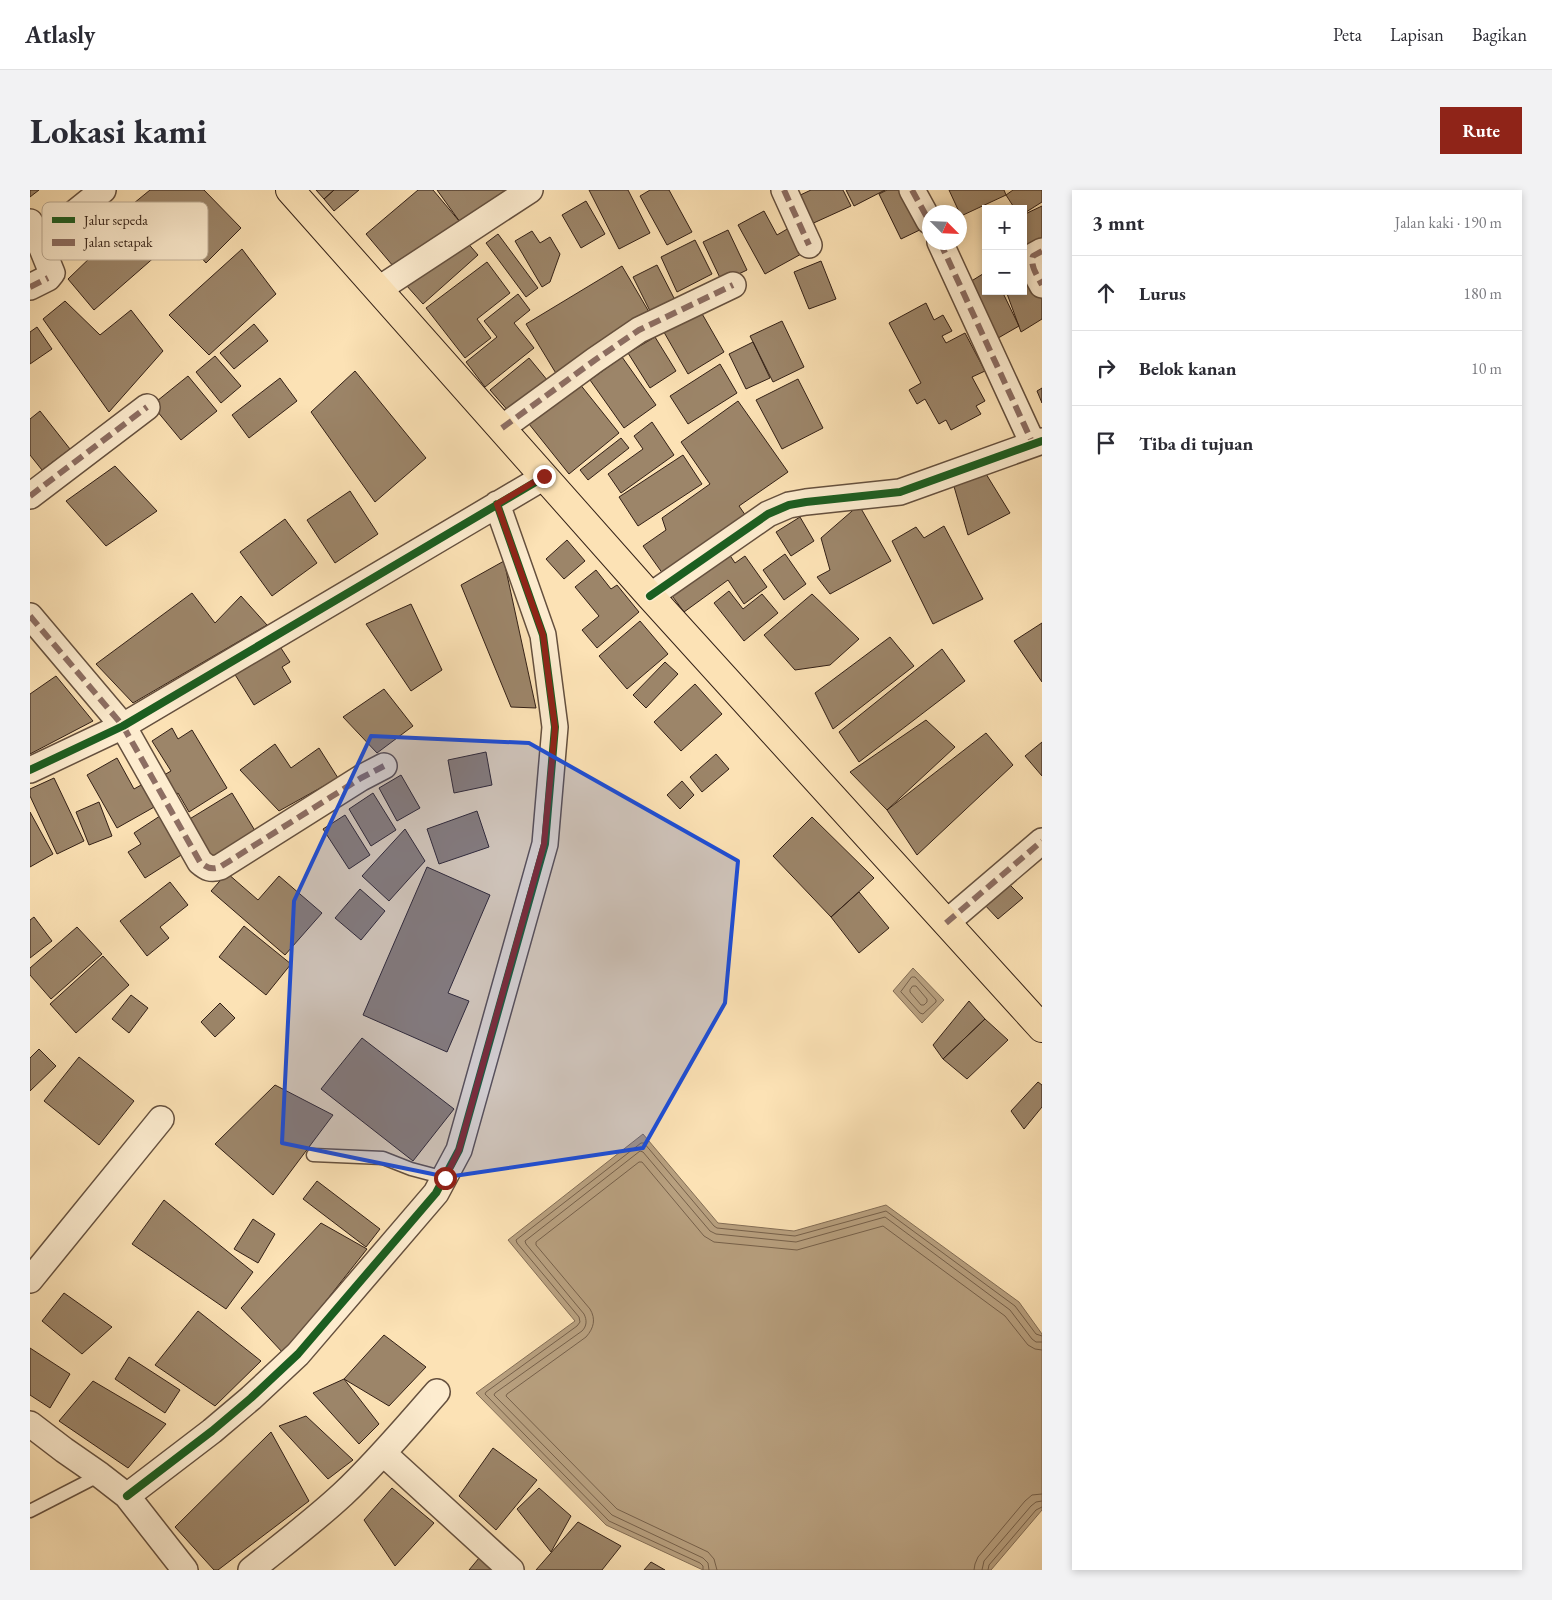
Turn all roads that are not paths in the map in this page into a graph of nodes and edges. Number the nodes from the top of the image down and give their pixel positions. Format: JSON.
{"nodes":[{"id":1,"x":103,"y":190,"type":"edge"},
{"id":2,"x":290,"y":190,"type":"edge"},
{"id":3,"x":530,"y":190,"type":"edge"},
{"id":4,"x":784,"y":190,"type":"edge"},
{"id":5,"x":912,"y":190,"type":"edge"},
{"id":6,"x":83,"y":202,"type":"edge"},
{"id":7,"x":922,"y":207,"type":"edge"},
{"id":8,"x":35,"y":231,"type":"edge"},
{"id":9,"x":809,"y":245,"type":"dead end"},
{"id":10,"x":42,"y":250,"type":"edge"},
{"id":11,"x":944,"y":250,"type":"edge"},
{"id":12,"x":1042,"y":251,"type":"edge"},
{"id":13,"x":46,"y":260,"type":"edge"},
{"id":14,"x":733,"y":285,"type":"dead end"},
{"id":15,"x":1042,"y":285,"type":"edge"},
{"id":16,"x":30,"y":287,"type":"edge"},
{"id":17,"x":379,"y":289,"type":"junction"},
{"id":18,"x":147,"y":407,"type":"dead end"},
{"id":19,"x":502,"y":428,"type":"junction"},
{"id":20,"x":1038,"y":442,"type":"edge"},
{"id":21,"x":544,"y":476,"type":"junction"},
{"id":22,"x":30,"y":496,"type":"edge"},
{"id":23,"x":497,"y":504,"type":"junction"},
{"id":24,"x":650,"y":596,"type":"junction"},
{"id":25,"x":30,"y":616,"type":"edge"},
{"id":26,"x":123,"y":726,"type":"junction"},
{"id":27,"x":384,"y":766,"type":"dead end"},
{"id":28,"x":30,"y":770,"type":"edge"},
{"id":29,"x":1042,"y":841,"type":"edge"},
{"id":30,"x":946,"y":923,"type":"junction"},
{"id":31,"x":1042,"y":1028,"type":"edge"},
{"id":32,"x":161,"y":1119,"type":"dead end"},
{"id":33,"x":313,"y":1155,"type":"dead end"},
{"id":34,"x":445,"y":1178,"type":"junction"},
{"id":35,"x":30,"y":1280,"type":"edge"},
{"id":36,"x":437,"y":1392,"type":"dead end"},
{"id":37,"x":30,"y":1424,"type":"edge"},
{"id":38,"x":383,"y":1453,"type":"junction"},
{"id":39,"x":100,"y":1475,"type":"junction"},
{"id":40,"x":127,"y":1496,"type":"junction"},
{"id":41,"x":30,"y":1511,"type":"edge"},
{"id":42,"x":185,"y":1570,"type":"edge"},
{"id":43,"x":251,"y":1570,"type":"edge"},
{"id":44,"x":511,"y":1570,"type":"edge"}],
"edges":[{"from":1,"to":6,"type":"street"},
{"from":2,"to":17,"type":"highway"},
{"from":3,"to":17,"type":"street"},
{"from":4,"to":9,"type":"street"},
{"from":5,"to":7,"type":"street"},
{"from":8,"to":10,"type":"street"},
{"from":11,"to":20,"type":"street"},
{"from":12,"to":15,"type":"street"},
{"from":13,"to":16,"type":"street"},
{"from":14,"to":19,"type":"street"},
{"from":17,"to":19,"type":"highway"},
{"from":18,"to":22,"type":"street"},
{"from":19,"to":21,"type":"highway"},
{"from":20,"to":24,"type":"street"},
{"from":21,"to":23,"type":"street"},
{"from":21,"to":24,"type":"highway"},
{"from":23,"to":26,"type":"street"},
{"from":23,"to":34,"type":"street"},
{"from":24,"to":30,"type":"highway"},
{"from":25,"to":26,"type":"street"},
{"from":26,"to":27,"type":"street"},
{"from":26,"to":28,"type":"street"},
{"from":29,"to":30,"type":"street"},
{"from":30,"to":31,"type":"highway"},
{"from":32,"to":35,"type":"street"},
{"from":33,"to":34,"type":"lane"},
{"from":34,"to":40,"type":"street"},
{"from":36,"to":38,"type":"street"},
{"from":37,"to":39,"type":"street"},
{"from":38,"to":43,"type":"street"},
{"from":38,"to":44,"type":"street"},
{"from":39,"to":40,"type":"street"},
{"from":39,"to":41,"type":"lane"},
{"from":40,"to":42,"type":"street"}]}
